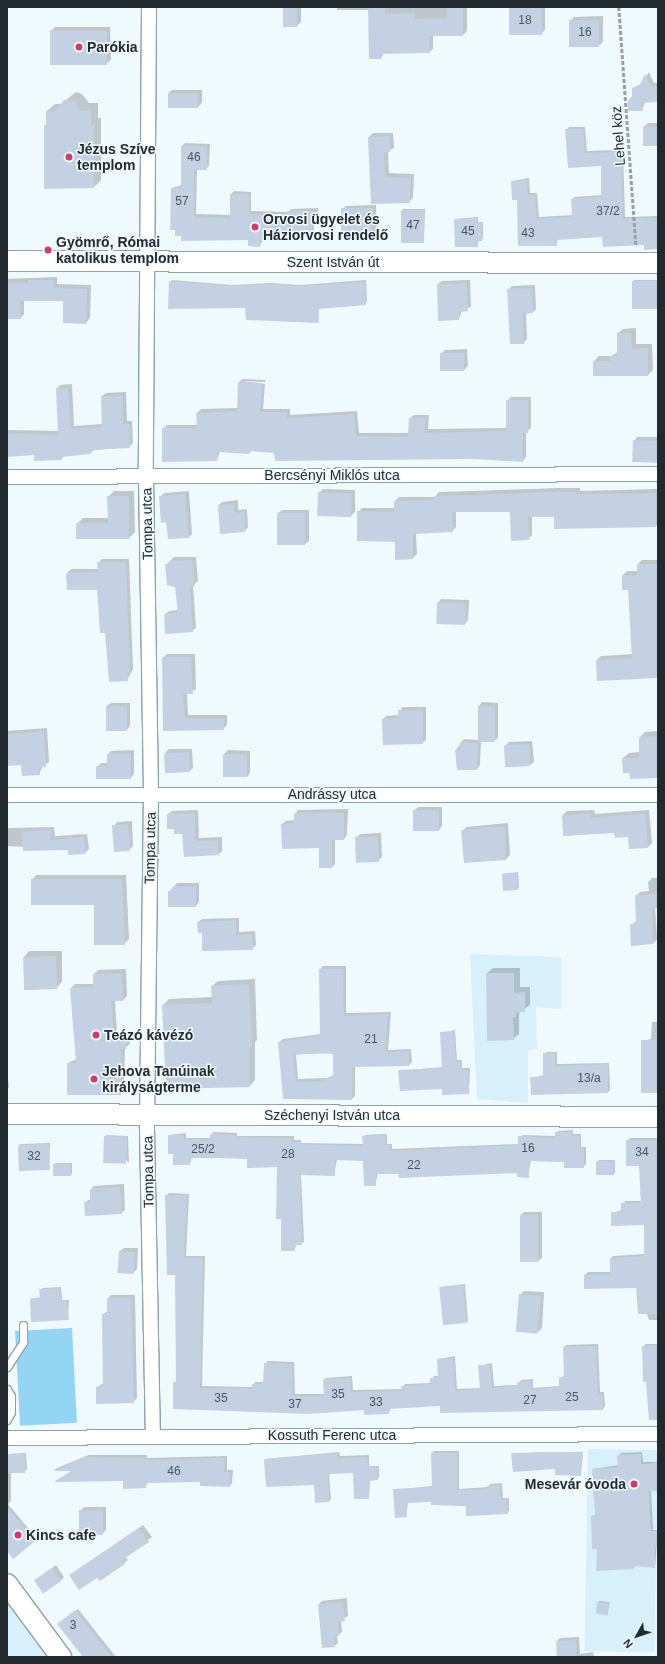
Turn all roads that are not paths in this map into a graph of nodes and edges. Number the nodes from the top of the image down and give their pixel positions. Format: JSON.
{"nodes":[{"id":1,"x":148,"y":7,"type":"edge"},
{"id":2,"x":7,"y":261,"type":"edge"},
{"id":3,"x":147,"y":261,"type":"junction"},
{"id":4,"x":658,"y":263,"type":"edge"},
{"id":5,"x":658,"y":474,"type":"edge"},
{"id":6,"x":146,"y":476,"type":"junction"},
{"id":7,"x":7,"y":477,"type":"edge"},
{"id":8,"x":151,"y":793,"type":"junction"},
{"id":9,"x":7,"y":795,"type":"edge"},
{"id":10,"x":658,"y":795,"type":"edge"},
{"id":11,"x":148,"y":1113,"type":"junction"},
{"id":12,"x":7,"y":1114,"type":"edge"},
{"id":13,"x":658,"y":1117,"type":"edge"},
{"id":14,"x":22,"y":1325,"type":"dead end"},
{"id":15,"x":7,"y":1367,"type":"edge"},
{"id":16,"x":7,"y":1390,"type":"edge"},
{"id":17,"x":7,"y":1420,"type":"edge"},
{"id":18,"x":658,"y":1434,"type":"edge"},
{"id":19,"x":153,"y":1435,"type":"junction"},
{"id":20,"x":7,"y":1438,"type":"edge"},
{"id":21,"x":7,"y":1584,"type":"edge"},
{"id":22,"x":58,"y":1656,"type":"edge"}],
"edges":[{"from":1,"to":3,"type":"street","name":"Tompa utca"},
{"from":2,"to":3,"type":"street","name":"Szent István út"},
{"from":3,"to":4,"type":"street","name":"Szent István út"},
{"from":3,"to":6,"type":"street","name":"Tompa utca"},
{"from":5,"to":6,"type":"street","name":"Bercsényi Miklós utca"},
{"from":6,"to":7,"type":"street","name":"Bercsényi Miklós utca"},
{"from":6,"to":8,"type":"street","name":"Tompa utca"},
{"from":8,"to":9,"type":"street","name":"Andrássy utca"},
{"from":8,"to":10,"type":"street","name":"Andrássy utca"},
{"from":8,"to":11,"type":"street","name":"Tompa utca"},
{"from":11,"to":12,"type":"street","name":"Széchenyi István utca"},
{"from":11,"to":13,"type":"street","name":"Széchenyi István utca"},
{"from":11,"to":19,"type":"street","name":"Tompa utca"},
{"from":14,"to":15,"type":"lane"},
{"from":16,"to":17,"type":"lane"},
{"from":18,"to":19,"type":"street","name":"Kossuth Ferenc utca"},
{"from":19,"to":20,"type":"street","name":"Kossuth Ferenc utca"},
{"from":21,"to":22,"type":"street"}]}
